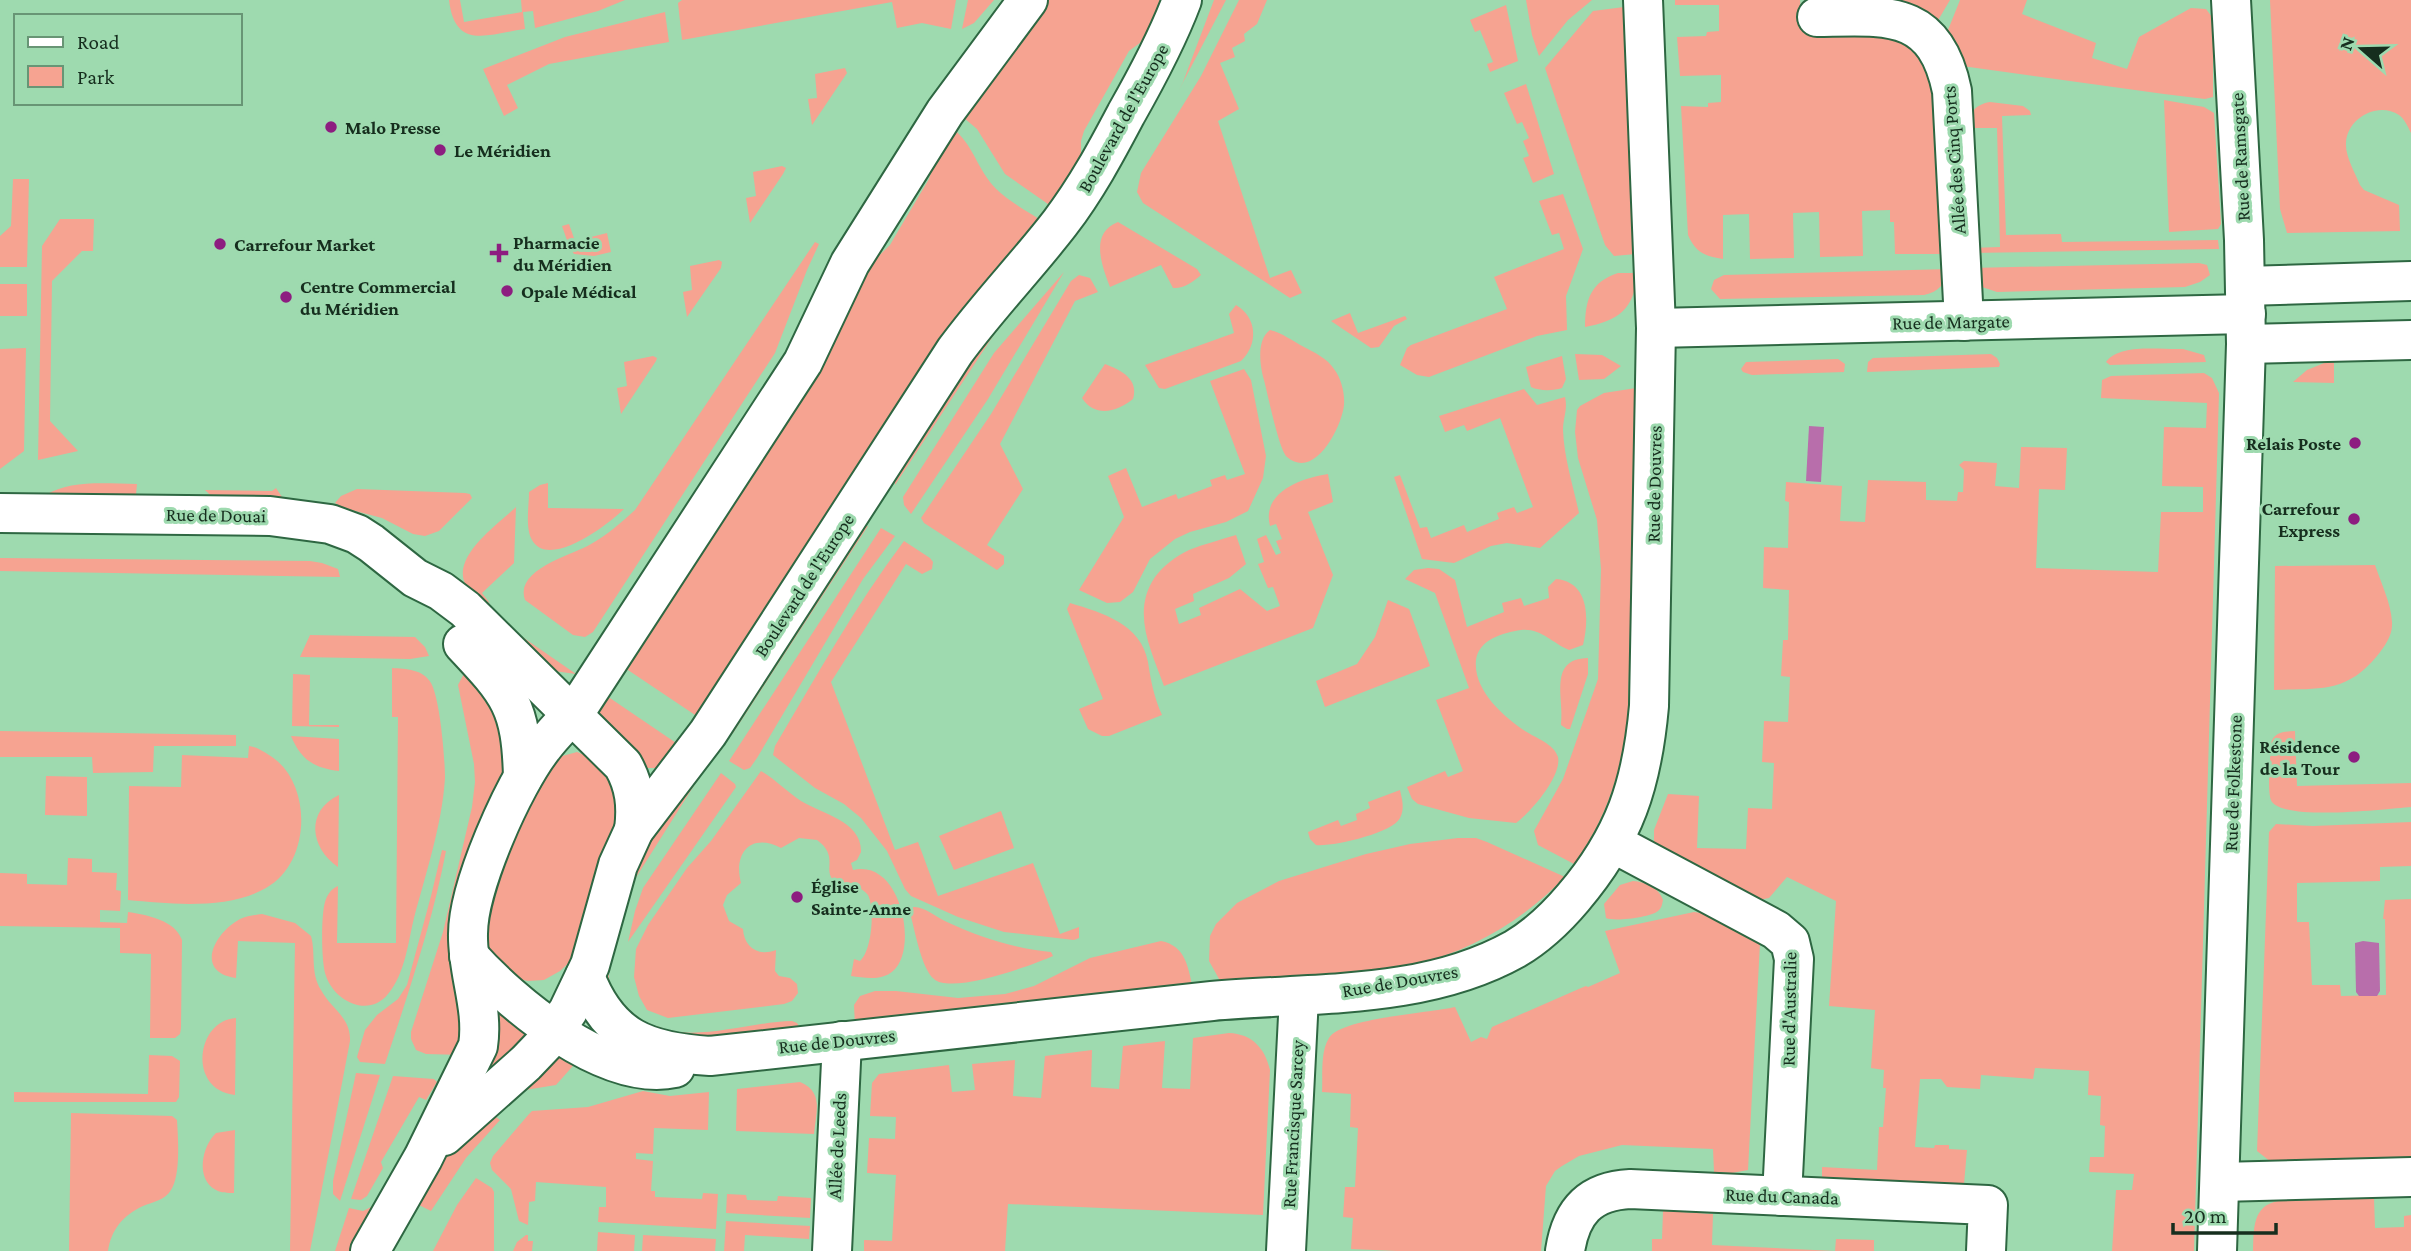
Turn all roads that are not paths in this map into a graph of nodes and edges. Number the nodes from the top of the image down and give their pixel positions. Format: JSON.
{"nodes":[{"id":1,"x":1028,"y":0,"type":"edge"},
{"id":2,"x":1182,"y":0,"type":"edge"},
{"id":3,"x":1643,"y":0,"type":"edge"},
{"id":4,"x":2231,"y":0,"type":"edge"},
{"id":5,"x":1817,"y":17,"type":"dead end"},
{"id":6,"x":2411,"y":281,"type":"edge"},
{"id":7,"x":2246,"y":315,"type":"junction"},
{"id":8,"x":1964,"y":321,"type":"junction"},
{"id":9,"x":1656,"y":328,"type":"junction"},
{"id":10,"x":2411,"y":340,"type":"edge"},
{"id":11,"x":0,"y":513,"type":"edge"},
{"id":12,"x":415,"y":578,"type":"junction"},
{"id":13,"x":570,"y":716,"type":"junction"},
{"id":14,"x":523,"y":777,"type":"junction"},
{"id":15,"x":634,"y":830,"type":"junction"},
{"id":16,"x":1613,"y":843,"type":"junction"},
{"id":17,"x":469,"y":956,"type":"junction"},
{"id":18,"x":585,"y":976,"type":"junction"},
{"id":19,"x":1299,"y":997,"type":"junction"},
{"id":20,"x":554,"y":1030,"type":"junction"},
{"id":21,"x":842,"y":1041,"type":"junction"},
{"id":22,"x":710,"y":1056,"type":"junction"},
{"id":23,"x":423,"y":1158,"type":"junction"},
{"id":24,"x":2411,"y":1177,"type":"edge"},
{"id":25,"x":2220,"y":1182,"type":"junction"},
{"id":26,"x":1782,"y":1196,"type":"junction"},
{"id":27,"x":370,"y":1251,"type":"edge"},
{"id":28,"x":832,"y":1251,"type":"edge"},
{"id":29,"x":1286,"y":1251,"type":"edge"},
{"id":30,"x":1566,"y":1251,"type":"edge"},
{"id":31,"x":1986,"y":1251,"type":"edge"},
{"id":32,"x":2217,"y":1251,"type":"edge"}],
"edges":[{"from":1,"to":13,"type":"street","name":"Boulevard de l'Europe"},
{"from":2,"to":15,"type":"street","name":"Boulevard de l'Europe"},
{"from":3,"to":9,"type":"street","name":"Rue de Douvres"},
{"from":4,"to":7,"type":"street","name":"Rue de Ramsgate"},
{"from":5,"to":8,"type":"street","name":"Allée des Cinq Ports"},
{"from":6,"to":7,"type":"street","name":"Rue de Margate"},
{"from":7,"to":8,"type":"street","name":"Rue de Margate"},
{"from":7,"to":10,"type":"street","name":"Rue de Margate"},
{"from":7,"to":25,"type":"street","name":"Rue de Folkestone"},
{"from":8,"to":9,"type":"street","name":"Rue de Margate"},
{"from":9,"to":16,"type":"street","name":"Rue de Douvres"},
{"from":11,"to":12,"type":"street","name":"Rue de Douai"},
{"from":12,"to":13,"type":"street","name":"Rue de Douai"},
{"from":12,"to":14,"type":"street","name":"Rue de Douai"},
{"from":13,"to":14,"type":"street","name":"Boulevard de l'Europe"},
{"from":13,"to":15,"type":"street","name":"Rue de Douai"},
{"from":14,"to":17,"type":"street","name":"Boulevard de l'Europe"},
{"from":15,"to":18,"type":"street","name":"Boulevard de l'Europe"},
{"from":16,"to":19,"type":"street","name":"Rue de Douvres"},
{"from":16,"to":26,"type":"street","name":"Rue d'Australie"},
{"from":17,"to":20,"type":"street","name":"Rue de Douvres"},
{"from":17,"to":23,"type":"street","name":"Boulevard de l'Europe"},
{"from":18,"to":20,"type":"street","name":"Boulevard de l'Europe"},
{"from":18,"to":22,"type":"street","name":"Rue de Douvres"},
{"from":19,"to":21,"type":"street","name":"Rue de Douvres"},
{"from":19,"to":29,"type":"street","name":"Rue Francisque Sarcey"},
{"from":20,"to":22,"type":"street","name":"Rue de Douvres"},
{"from":20,"to":23,"type":"street","name":"Boulevard de l'Europe"},
{"from":21,"to":22,"type":"street","name":"Rue de Douvres"},
{"from":21,"to":28,"type":"street","name":"Allée de Leeds"},
{"from":23,"to":27,"type":"street","name":"Boulevard de l'Europe"},
{"from":24,"to":25,"type":"street"},
{"from":25,"to":32,"type":"street","name":"Rue de Folkestone"},
{"from":26,"to":30,"type":"street","name":"Rue du Canada"},
{"from":26,"to":31,"type":"street","name":"Rue du Canada"}]}
